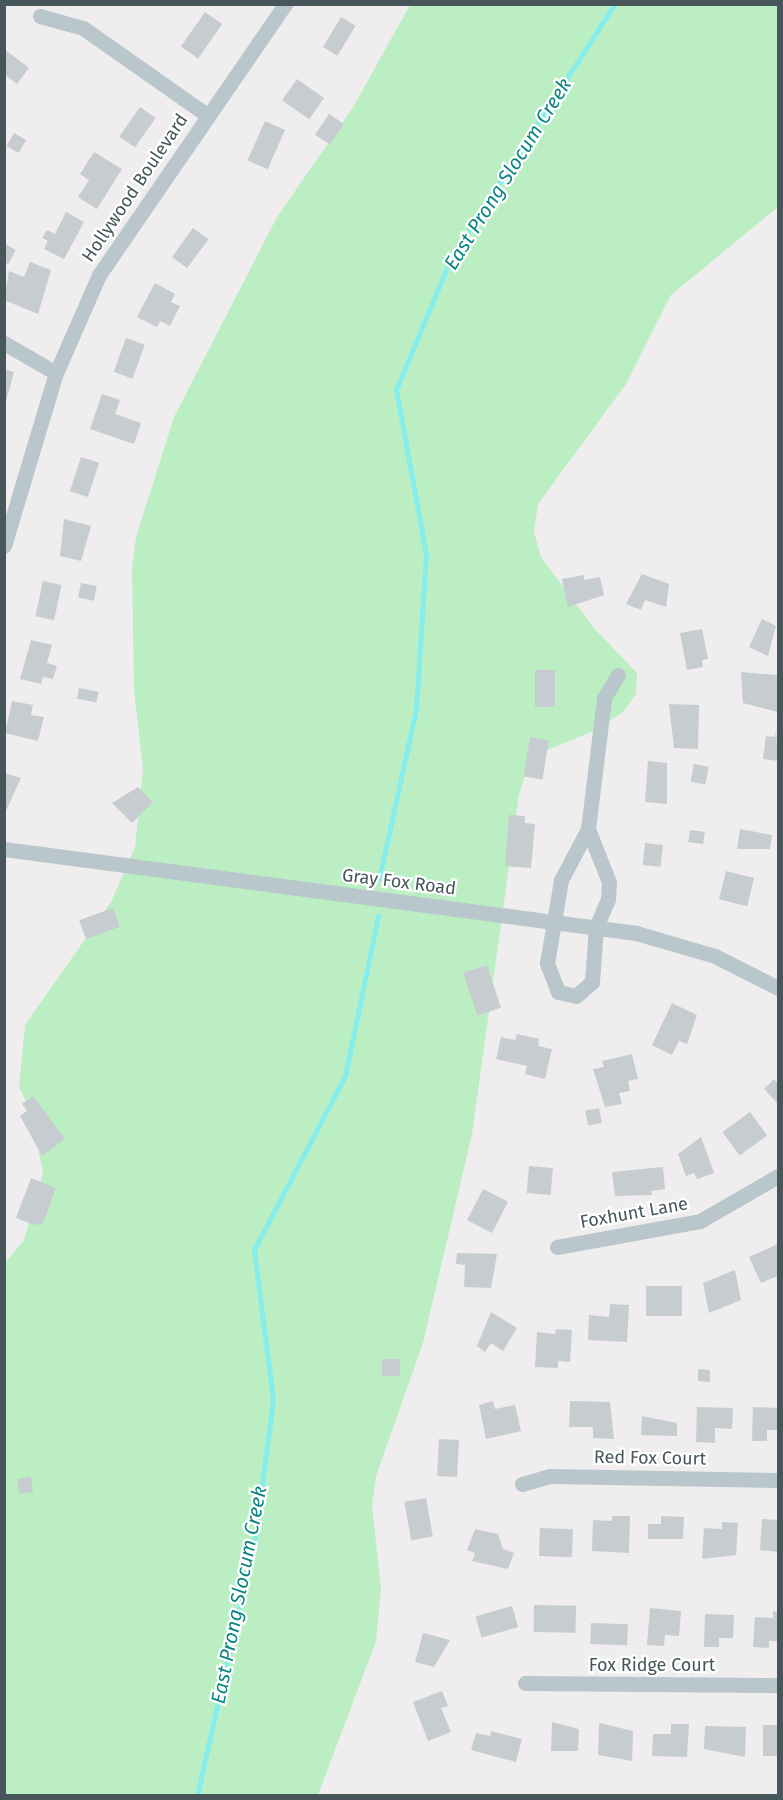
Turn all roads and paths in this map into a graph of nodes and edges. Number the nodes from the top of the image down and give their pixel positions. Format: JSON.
{"nodes":[{"id":1,"x":285,"y":4,"type":"edge"},
{"id":2,"x":40,"y":16,"type":"dead end"},
{"id":3,"x":208,"y":116,"type":"junction"},
{"id":4,"x":4,"y":343,"type":"edge"},
{"id":5,"x":56,"y":373,"type":"junction"},
{"id":6,"x":4,"y":546,"type":"edge"},
{"id":7,"x":618,"y":675,"type":"dead end"},
{"id":8,"x":588,"y":829,"type":"junction"},
{"id":9,"x":4,"y":849,"type":"edge"},
{"id":10,"x":553,"y":921,"type":"junction"},
{"id":11,"x":596,"y":927,"type":"junction"},
{"id":12,"x":778,"y":988,"type":"edge"},
{"id":13,"x":778,"y":1176,"type":"edge"},
{"id":14,"x":557,"y":1247,"type":"dead end"},
{"id":15,"x":778,"y":1480,"type":"edge"},
{"id":16,"x":522,"y":1484,"type":"dead end"},
{"id":17,"x":525,"y":1683,"type":"dead end"},
{"id":18,"x":778,"y":1685,"type":"edge"}],
"edges":[{"from":1,"to":3,"type":"street","name":"Hollywood Boulevard"},
{"from":2,"to":3,"type":"street"},
{"from":3,"to":5,"type":"street","name":"Hollywood Boulevard"},
{"from":4,"to":5,"type":"street"},
{"from":5,"to":6,"type":"street","name":"Hollywood Boulevard"},
{"from":7,"to":8,"type":"street"},
{"from":8,"to":10,"type":"street"},
{"from":8,"to":11,"type":"street"},
{"from":9,"to":10,"type":"street","name":"Gray Fox Road"},
{"from":10,"to":11,"type":"street","name":"Gray Fox Road"},
{"from":10,"to":11,"type":"street"},
{"from":11,"to":12,"type":"street","name":"Gray Fox Road"},
{"from":13,"to":14,"type":"street","name":"Foxhunt Lane"},
{"from":15,"to":16,"type":"street","name":"Red Fox Court"},
{"from":17,"to":18,"type":"street","name":"Fox Ridge Court"}]}
